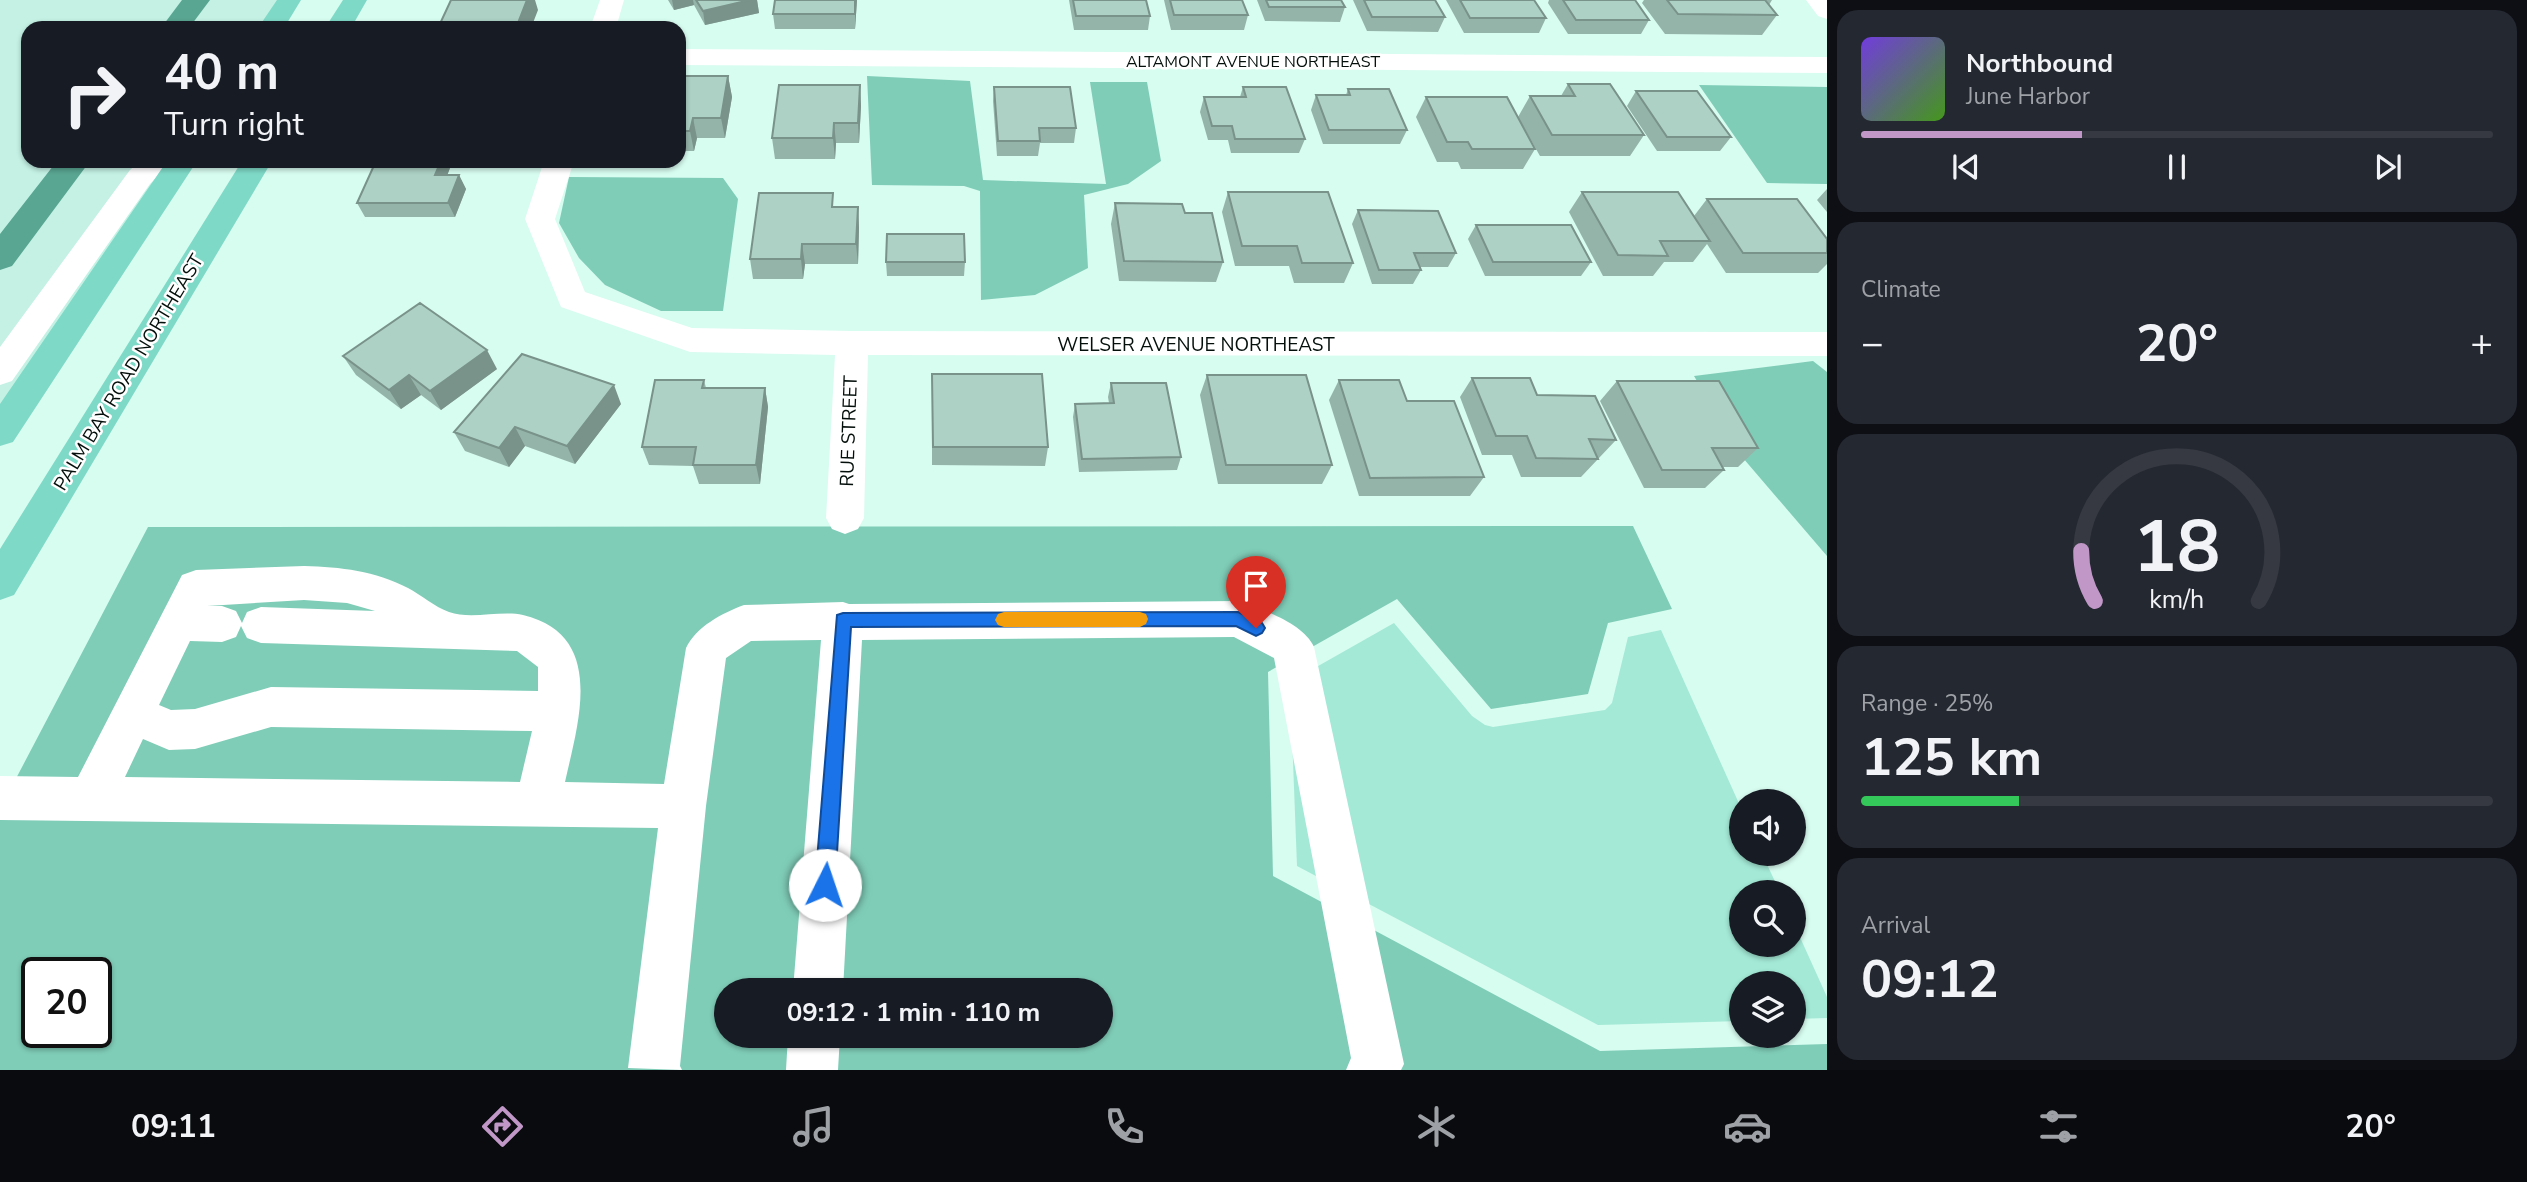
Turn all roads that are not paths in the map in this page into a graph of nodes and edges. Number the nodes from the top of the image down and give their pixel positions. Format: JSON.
{"nodes":[{"id":1,"x":289,"y":0,"type":"edge"},
{"id":2,"x":355,"y":0,"type":"edge"},
{"id":3,"x":612,"y":0,"type":"edge"},
{"id":4,"x":1818,"y":0,"type":"edge"},
{"id":5,"x":1827,"y":11,"type":"edge"},
{"id":6,"x":276,"y":21,"type":"edge"},
{"id":7,"x":342,"y":21,"type":"edge"},
{"id":8,"x":605,"y":21,"type":"edge"},
{"id":9,"x":686,"y":57,"type":"edge"},
{"id":10,"x":1827,"y":65,"type":"edge"},
{"id":11,"x":150,"y":168,"type":"edge"},
{"id":12,"x":177,"y":168,"type":"edge"},
{"id":13,"x":253,"y":168,"type":"edge"},
{"id":14,"x":557,"y":168,"type":"edge"},
{"id":15,"x":852,"y":343,"type":"junction"},
{"id":16,"x":1827,"y":344,"type":"edge"},
{"id":17,"x":0,"y":372,"type":"edge"},
{"id":18,"x":0,"y":432,"type":"edge"},
{"id":19,"x":845,"y":518,"type":"dead end"},
{"id":20,"x":0,"y":583,"type":"edge"},
{"id":21,"x":843,"y":620,"type":"junction"},
{"id":22,"x":178,"y":623,"type":"junction"},
{"id":23,"x":444,"y":631,"type":"junction"},
{"id":24,"x":557,"y":710,"type":"junction"},
{"id":25,"x":133,"y":714,"type":"junction"},
{"id":26,"x":0,"y":798,"type":"edge"},
{"id":27,"x":91,"y":799,"type":"junction"},
{"id":28,"x":537,"y":804,"type":"junction"},
{"id":29,"x":683,"y":806,"type":"junction"},
{"id":30,"x":819,"y":978,"type":"edge"},
{"id":31,"x":813,"y":1048,"type":"edge"},
{"id":32,"x":656,"y":1070,"type":"edge"},
{"id":33,"x":812,"y":1070,"type":"edge"},
{"id":34,"x":1372,"y":1070,"type":"edge"}],
"edges":[{"from":1,"to":6,"type":"main road"},
{"from":2,"to":7,"type":"main road"},
{"from":3,"to":8,"type":"street"},
{"from":4,"to":5,"type":"street"},
{"from":9,"to":10,"type":"street","name":"ALTAMONT AVENUE NORTHEAST"},
{"from":11,"to":17,"type":"street"},
{"from":12,"to":18,"type":"main road"},
{"from":13,"to":20,"type":"main road","name":"PALM BAY ROAD NORTHEAST"},
{"from":14,"to":15,"type":"street","name":"WELSER AVENUE NORTHEAST"},
{"from":15,"to":16,"type":"street","name":"WELSER AVENUE NORTHEAST"},
{"from":15,"to":19,"type":"street","name":"RUE STREET"},
{"from":21,"to":29,"type":"street"},
{"from":21,"to":30,"type":"street"},
{"from":21,"to":34,"type":"street"},
{"from":22,"to":23,"type":"street"},
{"from":22,"to":23,"type":"street"},
{"from":22,"to":25,"type":"street"},
{"from":23,"to":24,"type":"street"},
{"from":24,"to":25,"type":"street"},
{"from":24,"to":28,"type":"street"},
{"from":25,"to":27,"type":"street"},
{"from":26,"to":27,"type":"street"},
{"from":27,"to":28,"type":"street"},
{"from":28,"to":29,"type":"street"},
{"from":29,"to":32,"type":"street"},
{"from":31,"to":33,"type":"street"}]}
